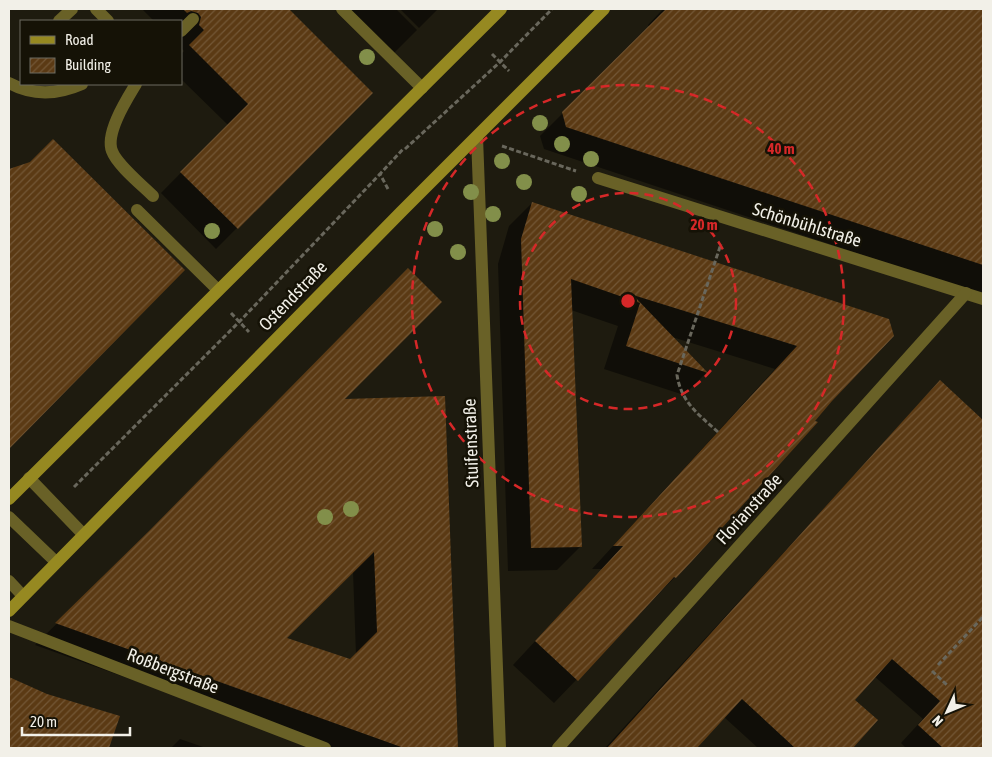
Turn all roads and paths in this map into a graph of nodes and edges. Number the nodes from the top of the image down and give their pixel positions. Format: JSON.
{"nodes":[{"id":1,"x":72,"y":9,"type":"edge"},
{"id":2,"x":96,"y":9,"type":"edge"},
{"id":3,"x":342,"y":9,"type":"edge"},
{"id":4,"x":501,"y":9,"type":"edge"},
{"id":5,"x":552,"y":9,"type":"edge"},
{"id":6,"x":604,"y":9,"type":"edge"},
{"id":7,"x":193,"y":19,"type":"dead end"},
{"id":8,"x":61,"y":20,"type":"edge"},
{"id":9,"x":107,"y":20,"type":"edge"},
{"id":10,"x":182,"y":30,"type":"edge"},
{"id":11,"x":474,"y":37,"type":"junction"},
{"id":12,"x":500,"y":62,"type":"junction"},
{"id":13,"x":9,"y":83,"type":"edge"},
{"id":14,"x":78,"y":85,"type":"edge"},
{"id":15,"x":135,"y":85,"type":"edge"},
{"id":16,"x":422,"y":88,"type":"junction"},
{"id":17,"x":526,"y":88,"type":"junction"},
{"id":18,"x":384,"y":126,"type":"junction"},
{"id":19,"x":477,"y":137,"type":"junction"},
{"id":20,"x":405,"y":149,"type":"junction"},
{"id":21,"x":380,"y":174,"type":"junction"},
{"id":22,"x":598,"y":178,"type":"joint"},
{"id":23,"x":153,"y":196,"type":"dead end"},
{"id":24,"x":138,"y":210,"type":"dead end"},
{"id":25,"x":402,"y":211,"type":"junction"},
{"id":26,"x":729,"y":219,"type":"junction"},
{"id":27,"x":216,"y":292,"type":"junction"},
{"id":28,"x":966,"y":293,"type":"junction"},
{"id":29,"x":983,"y":299,"type":"edge"},
{"id":30,"x":240,"y":321,"type":"junction"},
{"id":31,"x":266,"y":348,"type":"junction"},
{"id":32,"x":718,"y":432,"type":"dead end"},
{"id":33,"x":29,"y":478,"type":"junction"},
{"id":34,"x":9,"y":499,"type":"edge"},
{"id":35,"x":56,"y":505,"type":"junction"},
{"id":36,"x":9,"y":517,"type":"edge"},
{"id":37,"x":83,"y":534,"type":"junction"},
{"id":38,"x":56,"y":562,"type":"junction"},
{"id":39,"x":9,"y":582,"type":"edge"},
{"id":40,"x":23,"y":596,"type":"junction"},
{"id":41,"x":9,"y":611,"type":"edge"},
{"id":42,"x":983,"y":617,"type":"edge"},
{"id":43,"x":9,"y":626,"type":"edge"},
{"id":44,"x":938,"y":665,"type":"dead end"},
{"id":45,"x":932,"y":671,"type":"dead end"},
{"id":46,"x":947,"y":685,"type":"dead end"},
{"id":47,"x":325,"y":748,"type":"edge"},
{"id":48,"x":500,"y":748,"type":"edge"},
{"id":49,"x":558,"y":748,"type":"edge"}],
"edges":[{"from":1,"to":8,"type":"street"},
{"from":2,"to":9,"type":"street"},
{"from":3,"to":16,"type":"street"},
{"from":4,"to":11,"type":"street"},
{"from":5,"to":12,"type":"path"},
{"from":6,"to":17,"type":"street","name":"Ostendstraße"},
{"from":7,"to":10,"type":"street"},
{"from":11,"to":12,"type":"path"},
{"from":11,"to":16,"type":"street"},
{"from":12,"to":17,"type":"path"},
{"from":12,"to":20,"type":"path"},
{"from":13,"to":14,"type":"street"},
{"from":15,"to":23,"type":"street"},
{"from":16,"to":18,"type":"street"},
{"from":17,"to":19,"type":"street","name":"Ostendstraße"},
{"from":18,"to":20,"type":"path"},
{"from":18,"to":27,"type":"street"},
{"from":19,"to":22,"type":"path"},
{"from":19,"to":25,"type":"street","name":"Ostendstraße"},
{"from":19,"to":48,"type":"street","name":"Stuifenstraße"},
{"from":20,"to":21,"type":"path"},
{"from":21,"to":25,"type":"path"},
{"from":21,"to":30,"type":"path"},
{"from":22,"to":26,"type":"street","name":"Schönbühlstraße"},
{"from":24,"to":27,"type":"street"},
{"from":25,"to":31,"type":"street","name":"Ostendstraße"},
{"from":26,"to":28,"type":"street","name":"Schönbühlstraße"},
{"from":26,"to":32,"type":"path"},
{"from":27,"to":30,"type":"path"},
{"from":27,"to":33,"type":"street"},
{"from":28,"to":29,"type":"street","name":"Schönbühlstraße"},
{"from":28,"to":49,"type":"street","name":"Florianstraße"},
{"from":30,"to":31,"type":"path"},
{"from":30,"to":35,"type":"path"},
{"from":31,"to":37,"type":"street","name":"Ostendstraße"},
{"from":33,"to":34,"type":"street"},
{"from":33,"to":35,"type":"street"},
{"from":35,"to":37,"type":"street"},
{"from":36,"to":38,"type":"street"},
{"from":37,"to":38,"type":"street","name":"Ostendstraße"},
{"from":38,"to":40,"type":"street","name":"Ostendstraße"},
{"from":39,"to":40,"type":"street"},
{"from":40,"to":41,"type":"street","name":"Ostendstraße"},
{"from":42,"to":44,"type":"path"},
{"from":43,"to":47,"type":"street","name":"Roßbergstraße"},
{"from":45,"to":46,"type":"path"}]}
